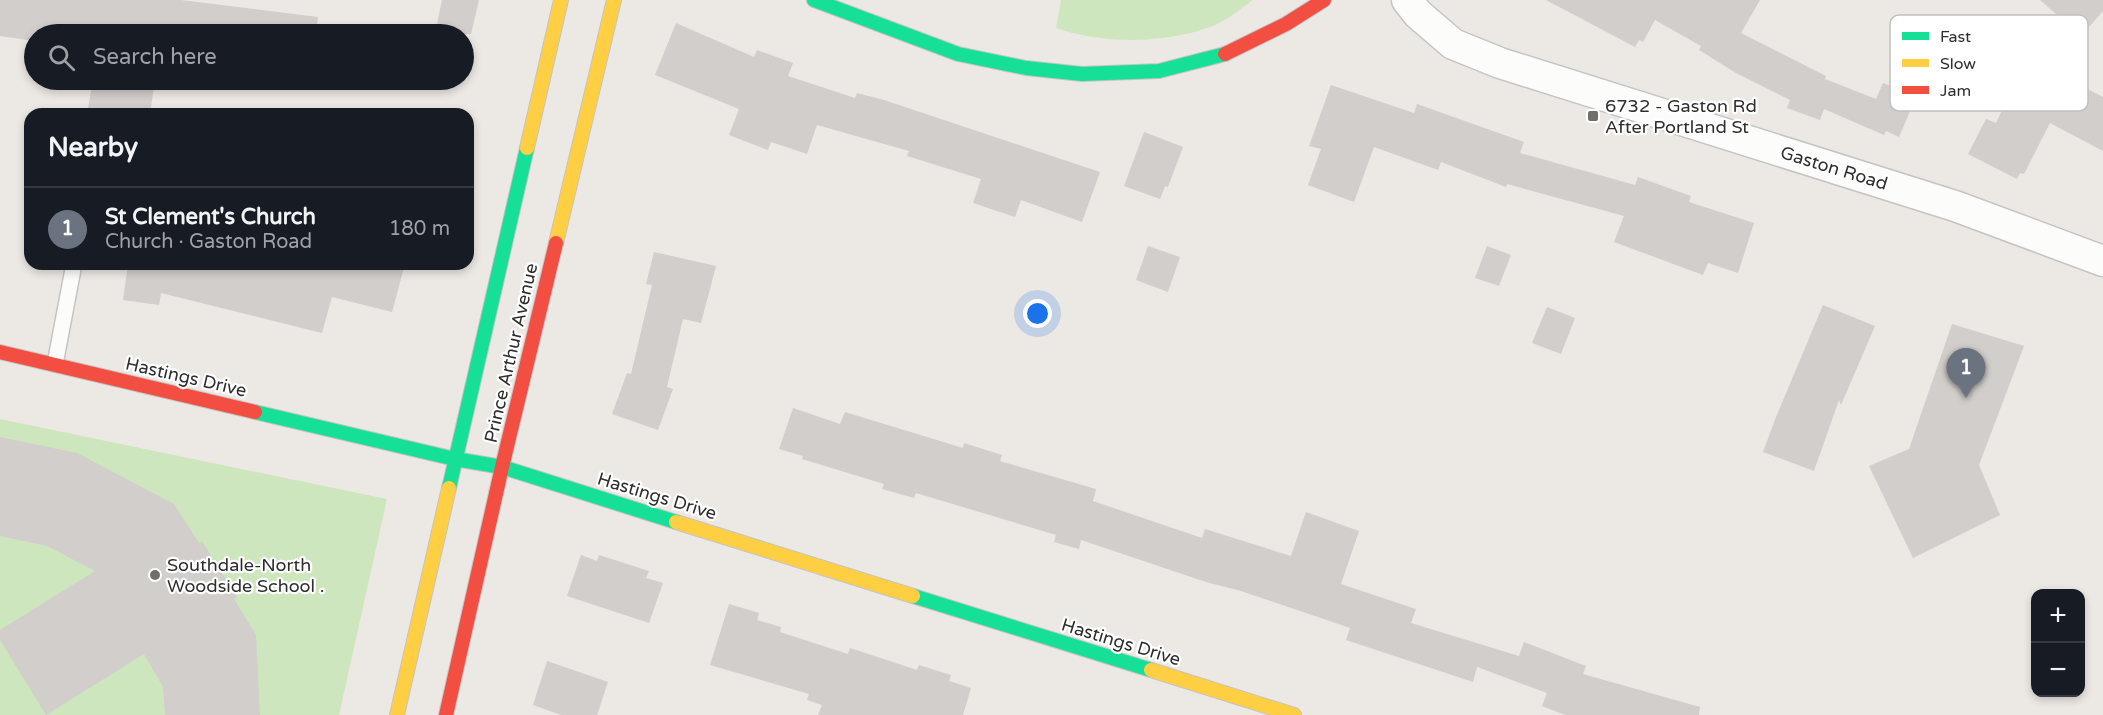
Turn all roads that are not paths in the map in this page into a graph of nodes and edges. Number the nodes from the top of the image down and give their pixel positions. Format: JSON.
{"nodes":[{"id":1,"x":561,"y":0,"type":"edge"},
{"id":2,"x":614,"y":0,"type":"edge"},
{"id":3,"x":814,"y":0,"type":"edge"},
{"id":4,"x":1324,"y":0,"type":"edge"},
{"id":5,"x":1407,"y":0,"type":"edge"},
{"id":6,"x":2103,"y":261,"type":"edge"},
{"id":7,"x":73,"y":270,"type":"edge"},
{"id":8,"x":0,"y":352,"type":"edge"},
{"id":9,"x":55,"y":364,"type":"junction"},
{"id":10,"x":455,"y":459,"type":"junction"},
{"id":11,"x":502,"y":467,"type":"junction"},
{"id":12,"x":397,"y":715,"type":"edge"},
{"id":13,"x":446,"y":715,"type":"edge"},
{"id":14,"x":1294,"y":715,"type":"edge"}],
"edges":[{"from":1,"to":10,"type":"street","name":"Prince Arthur Avenue"},
{"from":2,"to":11,"type":"street","name":"Prince Arthur Avenue"},
{"from":3,"to":4,"type":"street"},
{"from":5,"to":6,"type":"street","name":"Gaston Road"},
{"from":7,"to":9,"type":"lane"},
{"from":8,"to":9,"type":"street","name":"Hastings Drive"},
{"from":9,"to":10,"type":"street","name":"Hastings Drive"},
{"from":10,"to":11,"type":"street","name":"Hastings Drive"},
{"from":10,"to":12,"type":"street","name":"Prince Arthur Avenue"},
{"from":11,"to":13,"type":"street","name":"Prince Arthur Avenue"},
{"from":11,"to":14,"type":"street","name":"Hastings Drive"}]}
